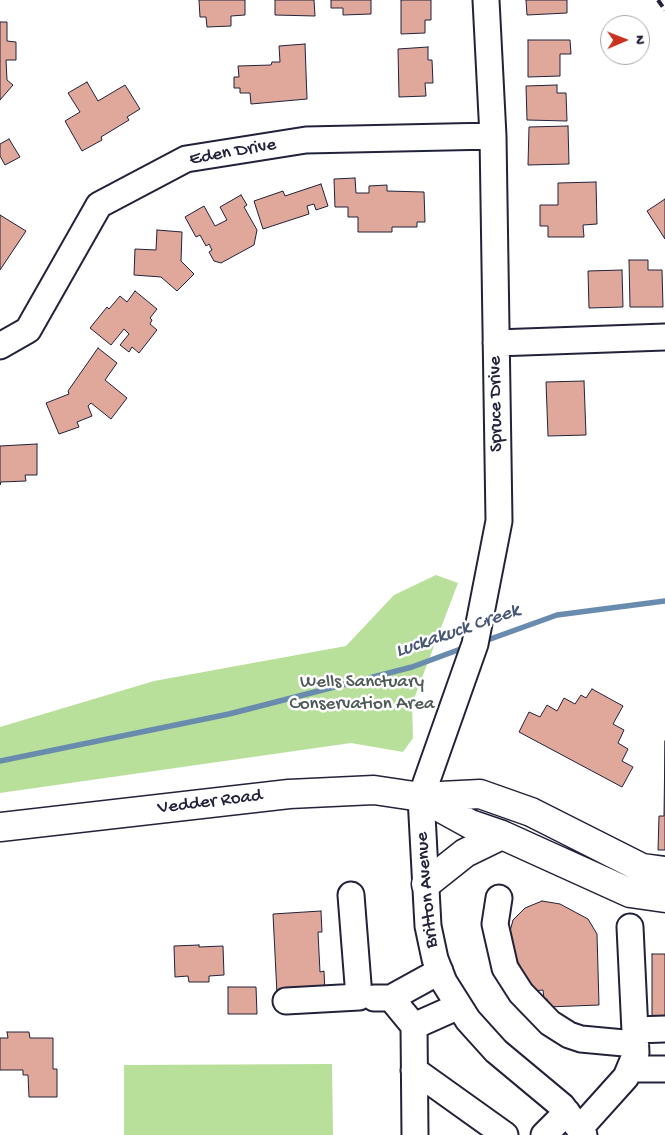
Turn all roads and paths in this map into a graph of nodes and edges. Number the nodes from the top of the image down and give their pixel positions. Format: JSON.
{"nodes":[{"id":1,"x":486,"y":0,"type":"edge"},
{"id":2,"x":494,"y":136,"type":"junction"},
{"id":3,"x":665,"y":337,"type":"edge"},
{"id":4,"x":496,"y":343,"type":"junction"},
{"id":5,"x":0,"y":346,"type":"edge"},
{"id":6,"x":420,"y":797,"type":"junction"},
{"id":7,"x":0,"y":828,"type":"edge"},
{"id":8,"x":502,"y":835,"type":"junction"},
{"id":9,"x":665,"y":871,"type":"edge"},
{"id":10,"x":426,"y":884,"type":"junction"},
{"id":11,"x":351,"y":895,"type":"dead end"},
{"id":12,"x":499,"y":898,"type":"dead end"},
{"id":13,"x":665,"y":898,"type":"edge"},
{"id":14,"x":630,"y":928,"type":"dead end"},
{"id":15,"x":440,"y":971,"type":"junction"},
{"id":16,"x":359,"y":997,"type":"junction"},
{"id":17,"x":391,"y":998,"type":"junction"},
{"id":18,"x":286,"y":1001,"type":"dead end"},
{"id":19,"x":459,"y":1006,"type":"junction"},
{"id":20,"x":414,"y":1026,"type":"junction"},
{"id":21,"x":665,"y":1029,"type":"edge"},
{"id":22,"x":635,"y":1037,"type":"junction"},
{"id":23,"x":630,"y":1069,"type":"junction"},
{"id":24,"x":665,"y":1069,"type":"edge"},
{"id":25,"x":414,"y":1070,"type":"junction"},
{"id":26,"x":577,"y":1125,"type":"edge"},
{"id":27,"x":415,"y":1135,"type":"edge"},
{"id":28,"x":505,"y":1135,"type":"edge"},
{"id":29,"x":544,"y":1135,"type":"edge"}],
"edges":[{"from":1,"to":2,"type":"street","name":"Spruce Drive"},
{"from":2,"to":4,"type":"street","name":"Spruce Drive"},
{"from":2,"to":5,"type":"street","name":"Eden Drive"},
{"from":3,"to":4,"type":"street"},
{"from":4,"to":6,"type":"street","name":"Spruce Drive"},
{"from":6,"to":7,"type":"main road","name":"Vedder Road"},
{"from":6,"to":8,"type":"main road","name":"Vedder Road"},
{"from":6,"to":9,"type":"main road","name":"Vedder Road"},
{"from":6,"to":10,"type":"street","name":"Britton Avenue"},
{"from":8,"to":10,"type":"main road"},
{"from":8,"to":13,"type":"main road","name":"Vedder Road"},
{"from":10,"to":15,"type":"street","name":"Britton Avenue"},
{"from":11,"to":16,"type":"street"},
{"from":12,"to":22,"type":"street"},
{"from":14,"to":22,"type":"street"},
{"from":15,"to":17,"type":"street"},
{"from":15,"to":19,"type":"street","name":"Britton Avenue"},
{"from":16,"to":17,"type":"street"},
{"from":16,"to":18,"type":"street"},
{"from":17,"to":20,"type":"street"},
{"from":19,"to":20,"type":"street"},
{"from":19,"to":26,"type":"street","name":"Britton Avenue"},
{"from":20,"to":25,"type":"street"},
{"from":21,"to":22,"type":"street"},
{"from":22,"to":23,"type":"street"},
{"from":23,"to":24,"type":"street"},
{"from":23,"to":26,"type":"street"},
{"from":25,"to":27,"type":"street"},
{"from":25,"to":28,"type":"street"},
{"from":26,"to":29,"type":"street"}]}
